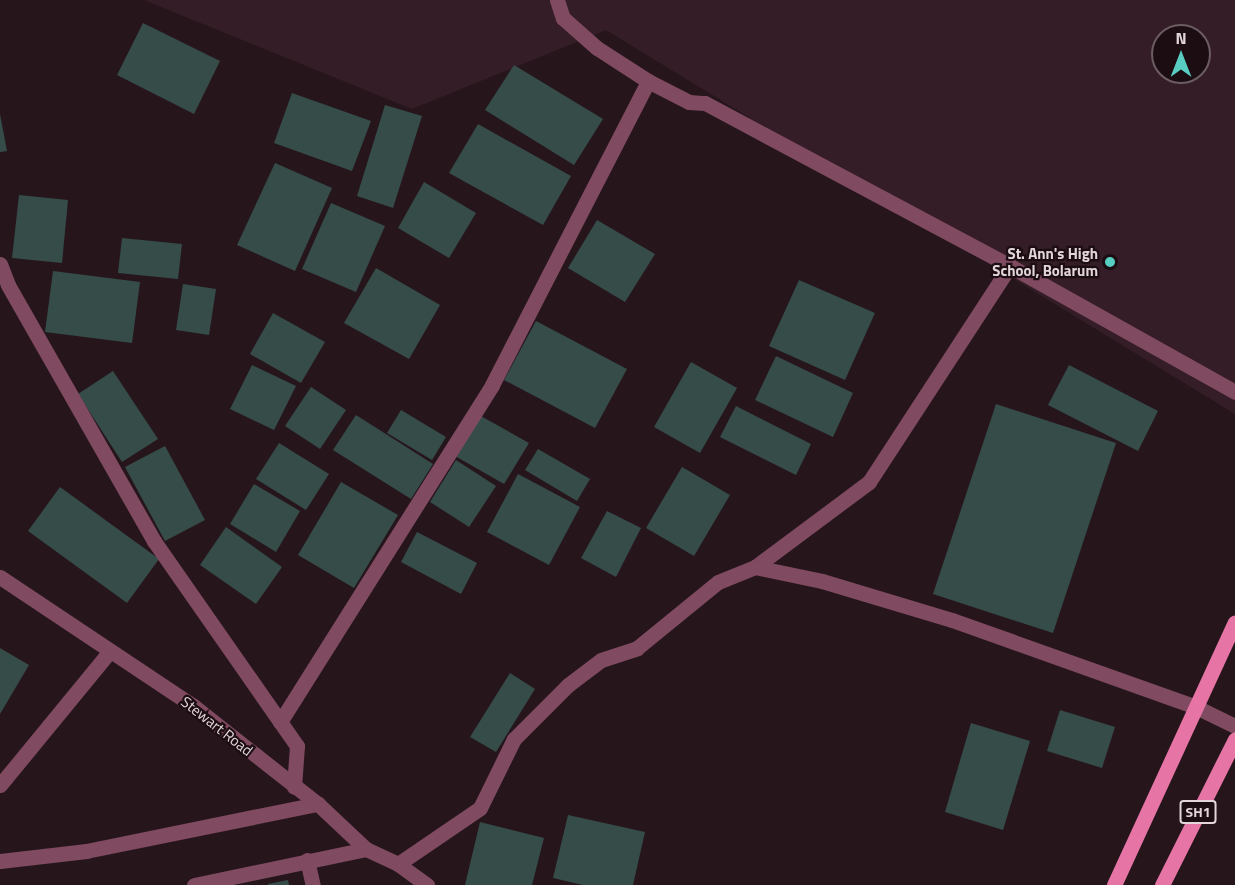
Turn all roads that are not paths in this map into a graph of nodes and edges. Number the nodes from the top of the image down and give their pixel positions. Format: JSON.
{"nodes":[{"id":1,"x":557,"y":0,"type":"edge"},
{"id":2,"x":648,"y":81,"type":"junction"},
{"id":3,"x":0,"y":264,"type":"edge"},
{"id":4,"x":1011,"y":266,"type":"junction"},
{"id":5,"x":1235,"y":392,"type":"edge"},
{"id":6,"x":755,"y":567,"type":"junction"},
{"id":7,"x":0,"y":577,"type":"edge"},
{"id":8,"x":1235,"y":622,"type":"edge"},
{"id":9,"x":110,"y":651,"type":"junction"},
{"id":10,"x":1196,"y":707,"type":"junction"},
{"id":11,"x":280,"y":722,"type":"junction"},
{"id":12,"x":1235,"y":726,"type":"edge"},
{"id":13,"x":1235,"y":739,"type":"edge"},
{"id":14,"x":6,"y":766,"type":"edge"},
{"id":15,"x":0,"y":785,"type":"edge"},
{"id":16,"x":294,"y":787,"type":"junction"},
{"id":17,"x":318,"y":804,"type":"junction"},
{"id":18,"x":366,"y":849,"type":"junction"},
{"id":19,"x":307,"y":860,"type":"junction"},
{"id":20,"x":0,"y":861,"type":"edge"},
{"id":21,"x":398,"y":864,"type":"junction"},
{"id":22,"x":194,"y":885,"type":"edge"},
{"id":23,"x":313,"y":885,"type":"edge"},
{"id":24,"x":427,"y":885,"type":"edge"},
{"id":25,"x":1114,"y":885,"type":"edge"},
{"id":26,"x":1162,"y":885,"type":"edge"}],
"edges":[{"from":1,"to":2,"type":"street"},
{"from":2,"to":4,"type":"street"},
{"from":2,"to":11,"type":"street"},
{"from":3,"to":11,"type":"street"},
{"from":4,"to":5,"type":"street"},
{"from":4,"to":6,"type":"street"},
{"from":6,"to":10,"type":"street"},
{"from":6,"to":21,"type":"street"},
{"from":7,"to":9,"type":"street","name":"Stewart Road"},
{"from":8,"to":10,"type":"main road"},
{"from":9,"to":14,"type":"street"},
{"from":9,"to":16,"type":"street","name":"Stewart Road"},
{"from":10,"to":12,"type":"street"},
{"from":10,"to":25,"type":"main road"},
{"from":11,"to":16,"type":"street"},
{"from":13,"to":26,"type":"main road","number":"SH1"},
{"from":14,"to":15,"type":"street"},
{"from":16,"to":17,"type":"street","name":"Stewart Road"},
{"from":17,"to":18,"type":"street","name":"Stewart Road"},
{"from":17,"to":20,"type":"street"},
{"from":18,"to":19,"type":"street"},
{"from":18,"to":21,"type":"street","name":"Stewart Road"},
{"from":19,"to":22,"type":"street"},
{"from":19,"to":23,"type":"street"},
{"from":21,"to":24,"type":"street","name":"Stewart Road"}]}
